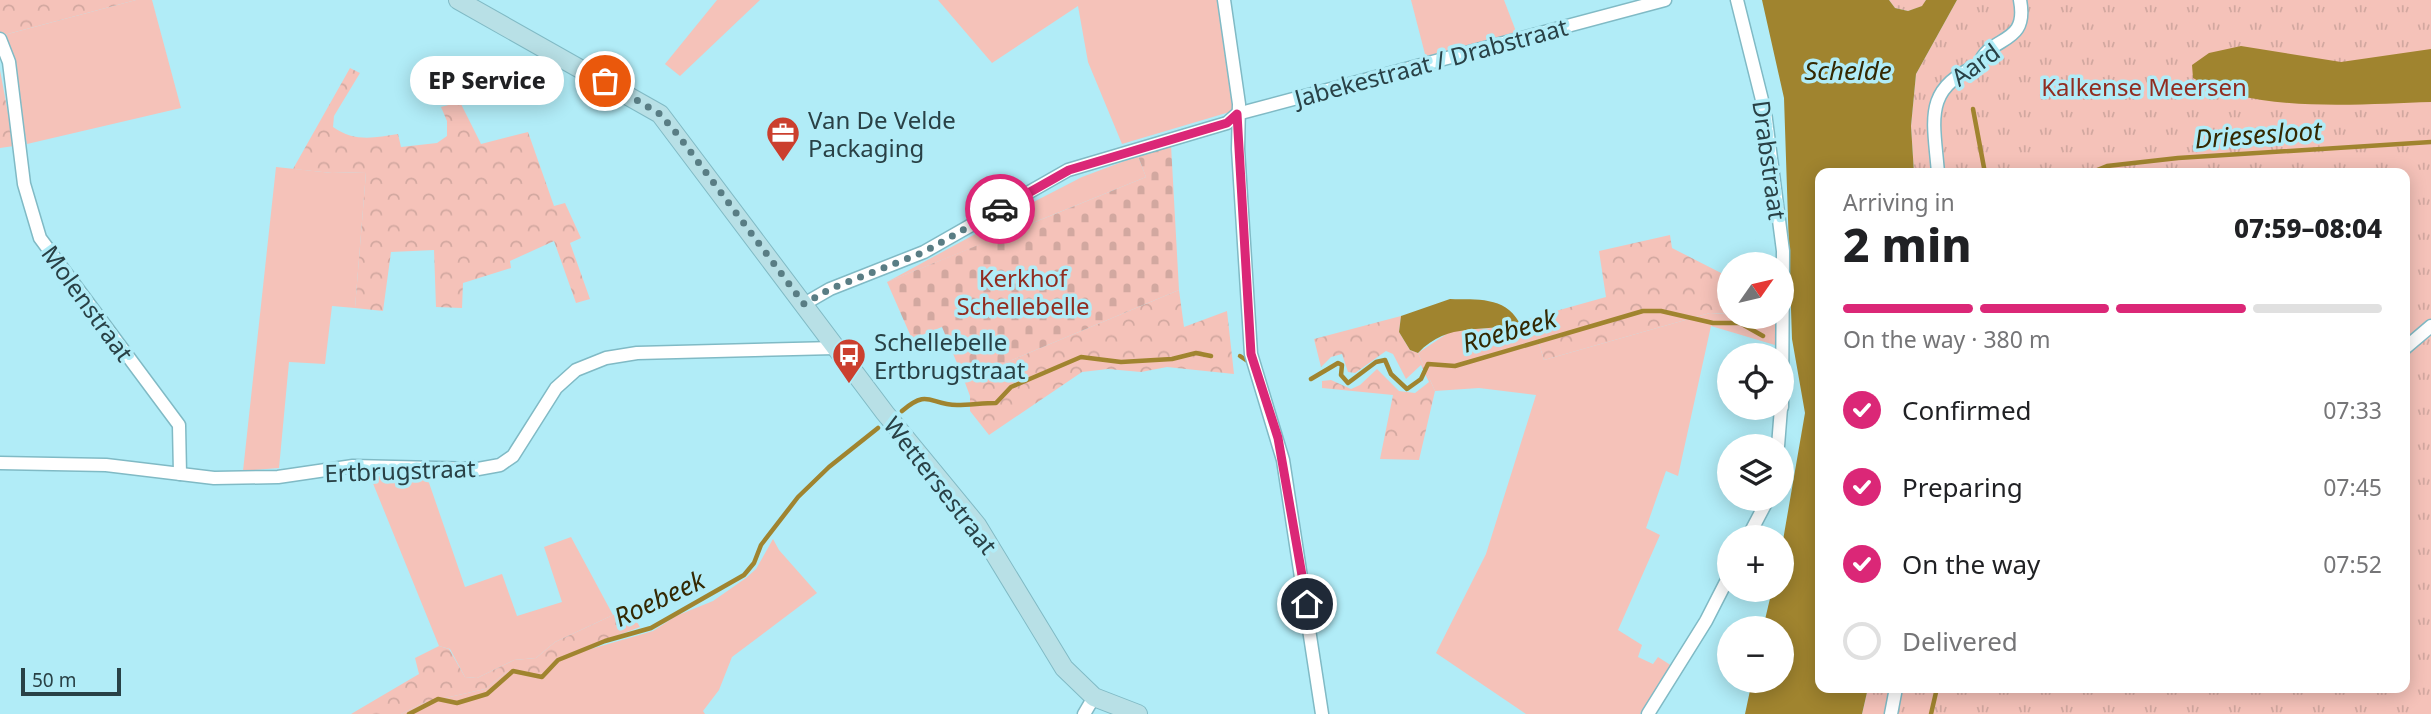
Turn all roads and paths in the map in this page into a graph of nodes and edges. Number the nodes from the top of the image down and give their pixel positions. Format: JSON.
{"nodes":[{"id":1,"x":458,"y":0,"type":"edge"},
{"id":2,"x":1224,"y":0,"type":"edge"},
{"id":3,"x":1665,"y":0,"type":"edge"},
{"id":4,"x":1737,"y":0,"type":"edge"},
{"id":5,"x":2020,"y":0,"type":"edge"},
{"id":6,"x":0,"y":39,"type":"edge"},
{"id":7,"x":1237,"y":114,"type":"junction"},
{"id":8,"x":1938,"y":168,"type":"edge"},
{"id":9,"x":804,"y":304,"type":"junction"},
{"id":10,"x":2431,"y":326,"type":"edge"},
{"id":11,"x":1782,"y":343,"type":"edge"},
{"id":12,"x":2410,"y":344,"type":"edge"},
{"id":13,"x":835,"y":348,"type":"junction"},
{"id":14,"x":0,"y":463,"type":"edge"},
{"id":15,"x":180,"y":474,"type":"junction"},
{"id":16,"x":1717,"y":599,"type":"edge"},
{"id":17,"x":1895,"y":693,"type":"edge"},
{"id":18,"x":1094,"y":697,"type":"junction"},
{"id":19,"x":1084,"y":714,"type":"edge"},
{"id":20,"x":1138,"y":714,"type":"edge"},
{"id":21,"x":1322,"y":714,"type":"edge"},
{"id":22,"x":1648,"y":714,"type":"edge"},
{"id":23,"x":1891,"y":714,"type":"edge"}],
"edges":[{"from":1,"to":9,"type":"main road","name":"Wettersestraat"},
{"from":2,"to":7,"type":"street"},
{"from":3,"to":7,"type":"street","name":"Jabekestraat / Drabstraat"},
{"from":4,"to":11,"type":"street","name":"Drabstraat"},
{"from":5,"to":8,"type":"street","name":"Aard"},
{"from":6,"to":15,"type":"street","name":"Molenstraat"},
{"from":7,"to":9,"type":"street","name":"Jabekestraat / Drabstraat"},
{"from":7,"to":21,"type":"street"},
{"from":9,"to":13,"type":"main road","name":"Wettersestraat"},
{"from":10,"to":12,"type":"street"},
{"from":13,"to":15,"type":"street","name":"Ertbrugstraat"},
{"from":13,"to":18,"type":"main road","name":"Wettersestraat"},
{"from":14,"to":15,"type":"street","name":"Ertbrugstraat"},
{"from":16,"to":22,"type":"street"},
{"from":17,"to":23,"type":"street"},
{"from":18,"to":19,"type":"street"},
{"from":18,"to":20,"type":"main road","name":"Wettersestraat"}]}
